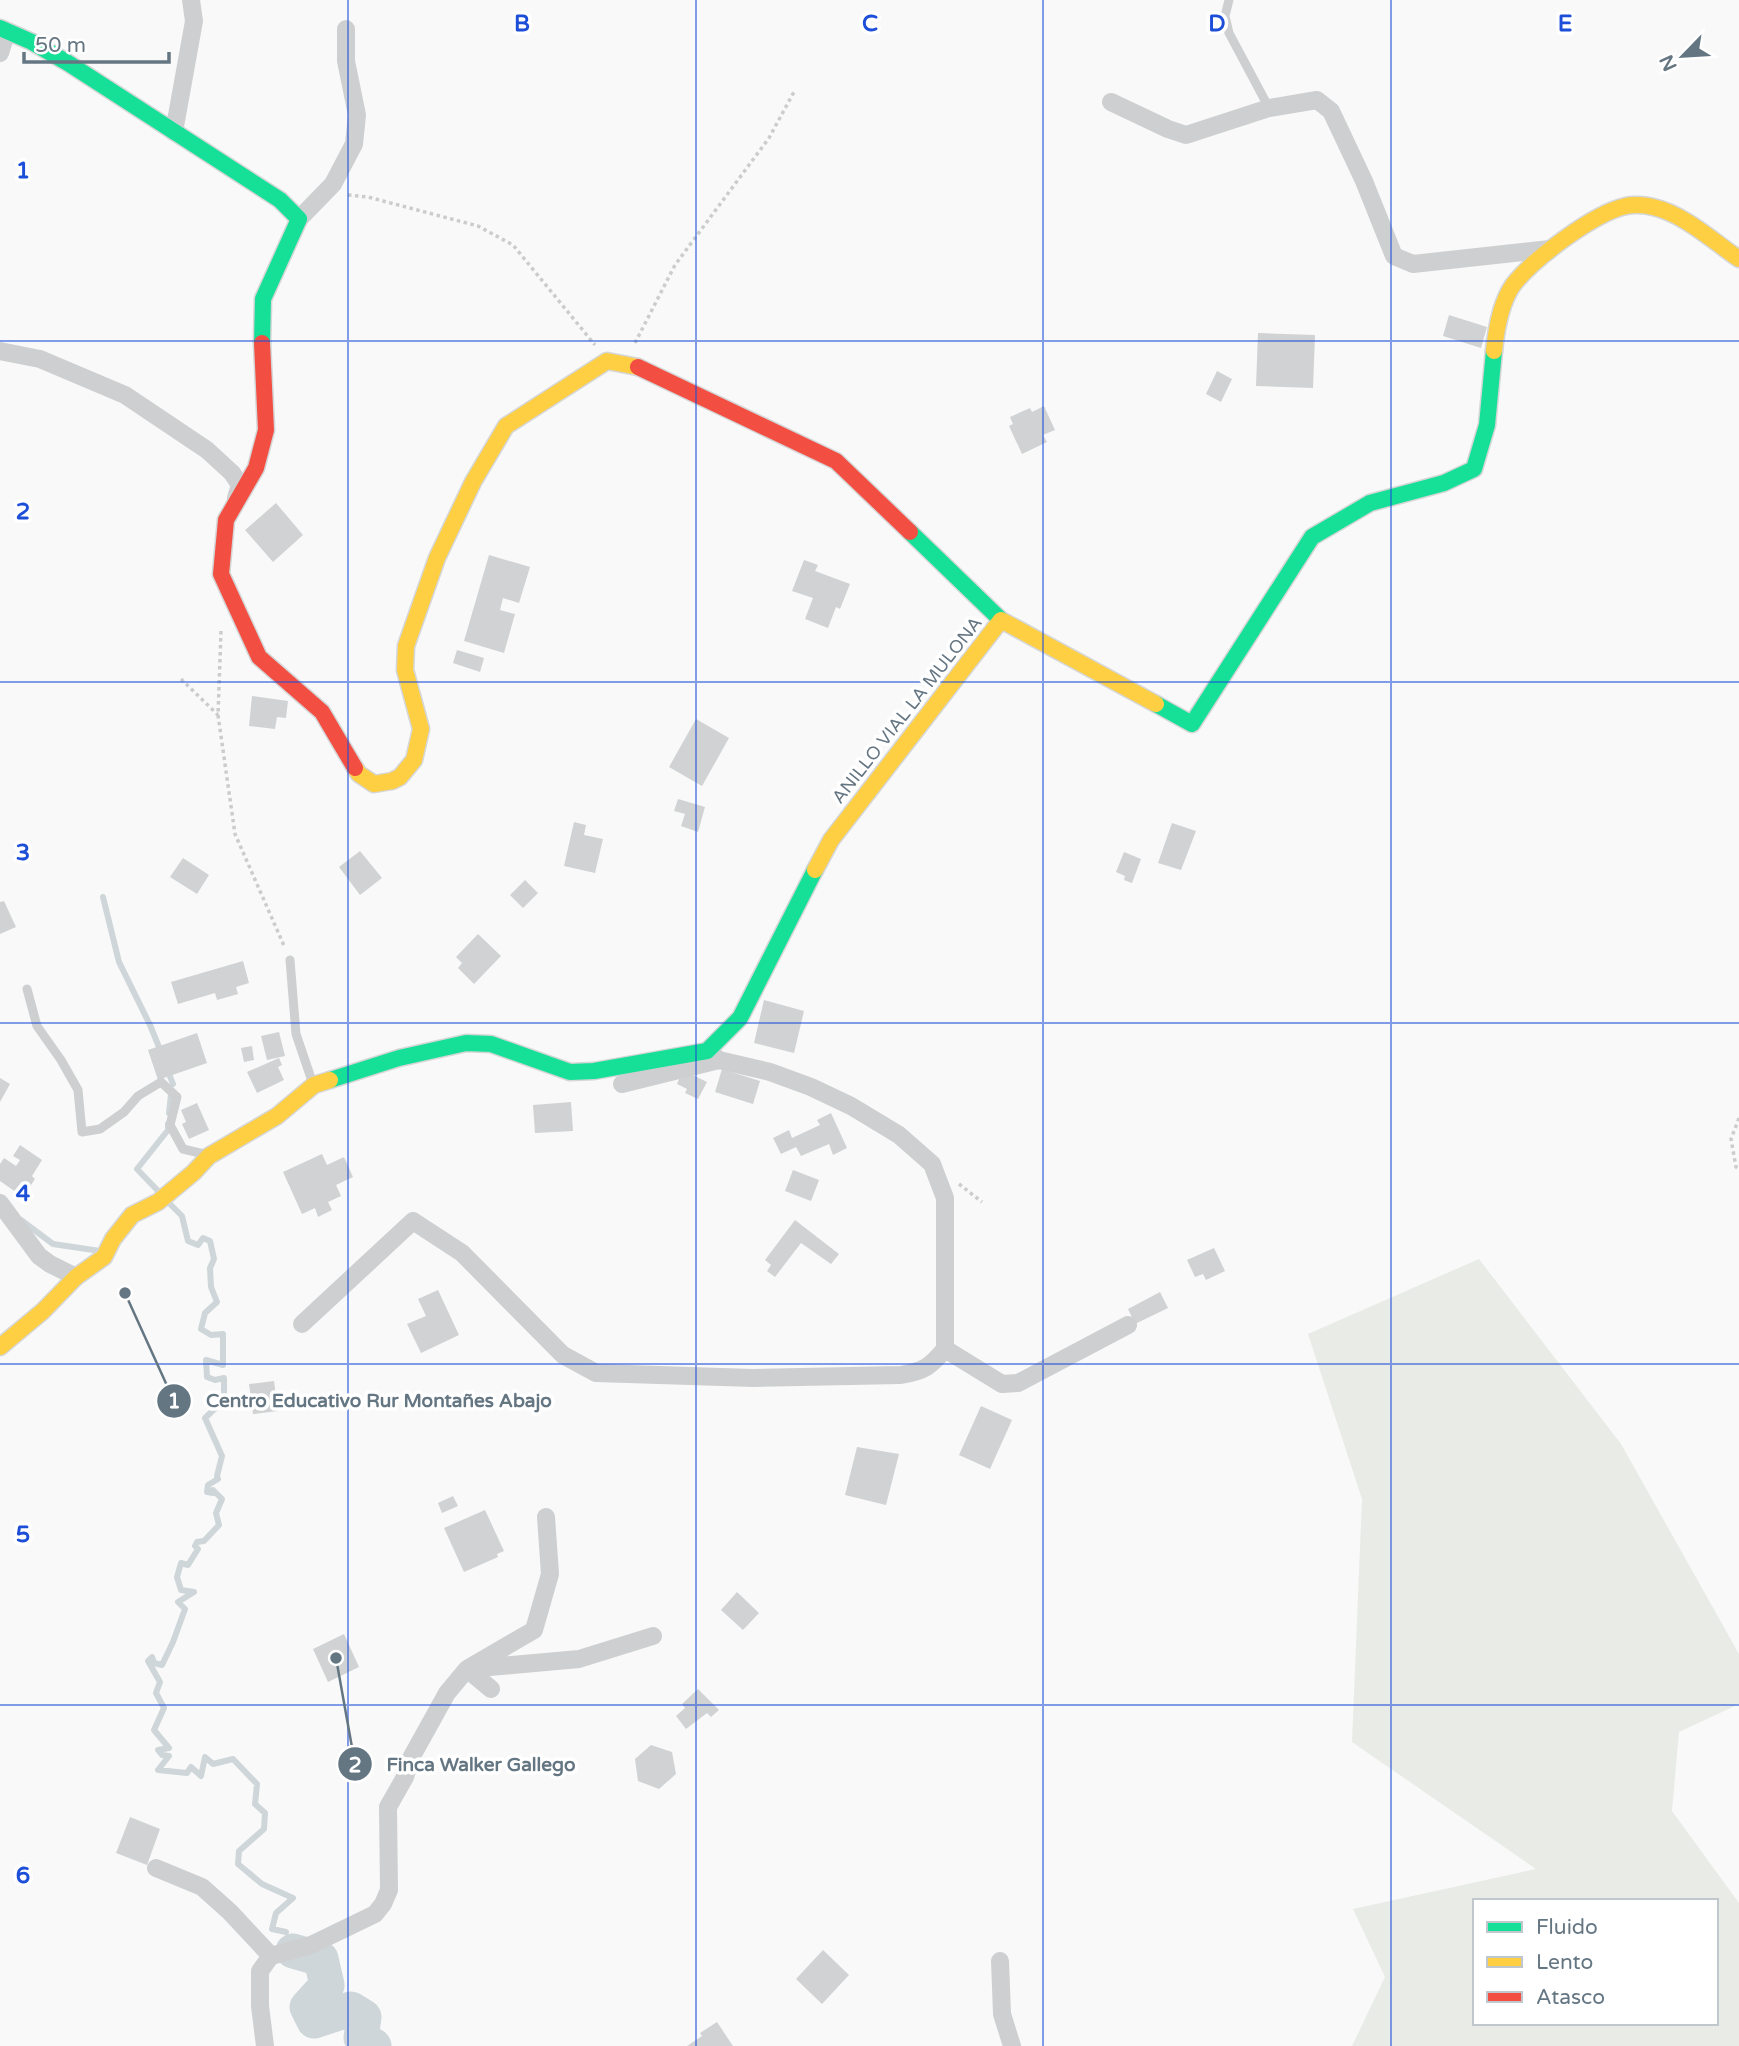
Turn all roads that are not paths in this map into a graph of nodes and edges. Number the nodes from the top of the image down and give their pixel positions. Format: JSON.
{"nodes":[{"id":1,"x":191,"y":0,"type":"edge"},
{"id":2,"x":1229,"y":0,"type":"edge"},
{"id":3,"x":346,"y":29,"type":"dead end"},
{"id":4,"x":0,"y":30,"type":"edge"},
{"id":5,"x":0,"y":52,"type":"edge"},
{"id":6,"x":1111,"y":102,"type":"dead end"},
{"id":7,"x":1269,"y":108,"type":"junction"},
{"id":8,"x":174,"y":132,"type":"junction"},
{"id":9,"x":299,"y":219,"type":"junction"},
{"id":10,"x":1550,"y":249,"type":"junction"},
{"id":11,"x":1739,"y":259,"type":"edge"},
{"id":12,"x":0,"y":351,"type":"edge"},
{"id":13,"x":233,"y":505,"type":"junction"},
{"id":14,"x":1001,"y":620,"type":"junction"},
{"id":15,"x":290,"y":960,"type":"road end"},
{"id":16,"x":27,"y":989,"type":"dead end"},
{"id":17,"x":713,"y":1056,"type":"junction"},
{"id":18,"x":622,"y":1084,"type":"dead end"},
{"id":19,"x":314,"y":1086,"type":"junction"},
{"id":20,"x":209,"y":1156,"type":"junction"},
{"id":21,"x":0,"y":1203,"type":"edge"},
{"id":22,"x":76,"y":1277,"type":"junction"},
{"id":23,"x":302,"y":1324,"type":"dead end"},
{"id":24,"x":1128,"y":1325,"type":"dead end"},
{"id":25,"x":0,"y":1347,"type":"edge"},
{"id":26,"x":946,"y":1349,"type":"junction"},
{"id":27,"x":545,"y":1517,"type":"dead end"},
{"id":28,"x":653,"y":1636,"type":"dead end"},
{"id":29,"x":467,"y":1669,"type":"junction"},
{"id":30,"x":491,"y":1689,"type":"dead end"},
{"id":31,"x":156,"y":1868,"type":"dead end"},
{"id":32,"x":271,"y":1955,"type":"junction"},
{"id":33,"x":999,"y":1961,"type":"dead end"},
{"id":34,"x":265,"y":2046,"type":"edge"},
{"id":35,"x":1012,"y":2046,"type":"edge"}],
"edges":[{"from":1,"to":8,"type":"street"},
{"from":2,"to":7,"type":"lane"},
{"from":3,"to":9,"type":"street"},
{"from":4,"to":5,"type":"street"},
{"from":4,"to":8,"type":"street"},
{"from":6,"to":7,"type":"street"},
{"from":7,"to":10,"type":"street"},
{"from":8,"to":9,"type":"street"},
{"from":9,"to":13,"type":"street"},
{"from":10,"to":11,"type":"street","name":"ANILLO VIAL LA MULONA"},
{"from":10,"to":14,"type":"street","name":"ANILLO VIAL LA MULONA"},
{"from":12,"to":13,"type":"street"},
{"from":13,"to":14,"type":"street"},
{"from":14,"to":17,"type":"street","name":"ANILLO VIAL LA MULONA"},
{"from":15,"to":19,"type":"lane"},
{"from":16,"to":20,"type":"lane"},
{"from":17,"to":18,"type":"street"},
{"from":17,"to":19,"type":"street"},
{"from":17,"to":26,"type":"street"},
{"from":19,"to":20,"type":"street"},
{"from":20,"to":22,"type":"street"},
{"from":21,"to":22,"type":"street"},
{"from":22,"to":25,"type":"street"},
{"from":23,"to":26,"type":"street"},
{"from":24,"to":26,"type":"street"},
{"from":27,"to":29,"type":"street"},
{"from":28,"to":29,"type":"street"},
{"from":29,"to":30,"type":"street"},
{"from":29,"to":32,"type":"street"},
{"from":31,"to":32,"type":"street"},
{"from":32,"to":34,"type":"street"},
{"from":33,"to":35,"type":"street"}]}
